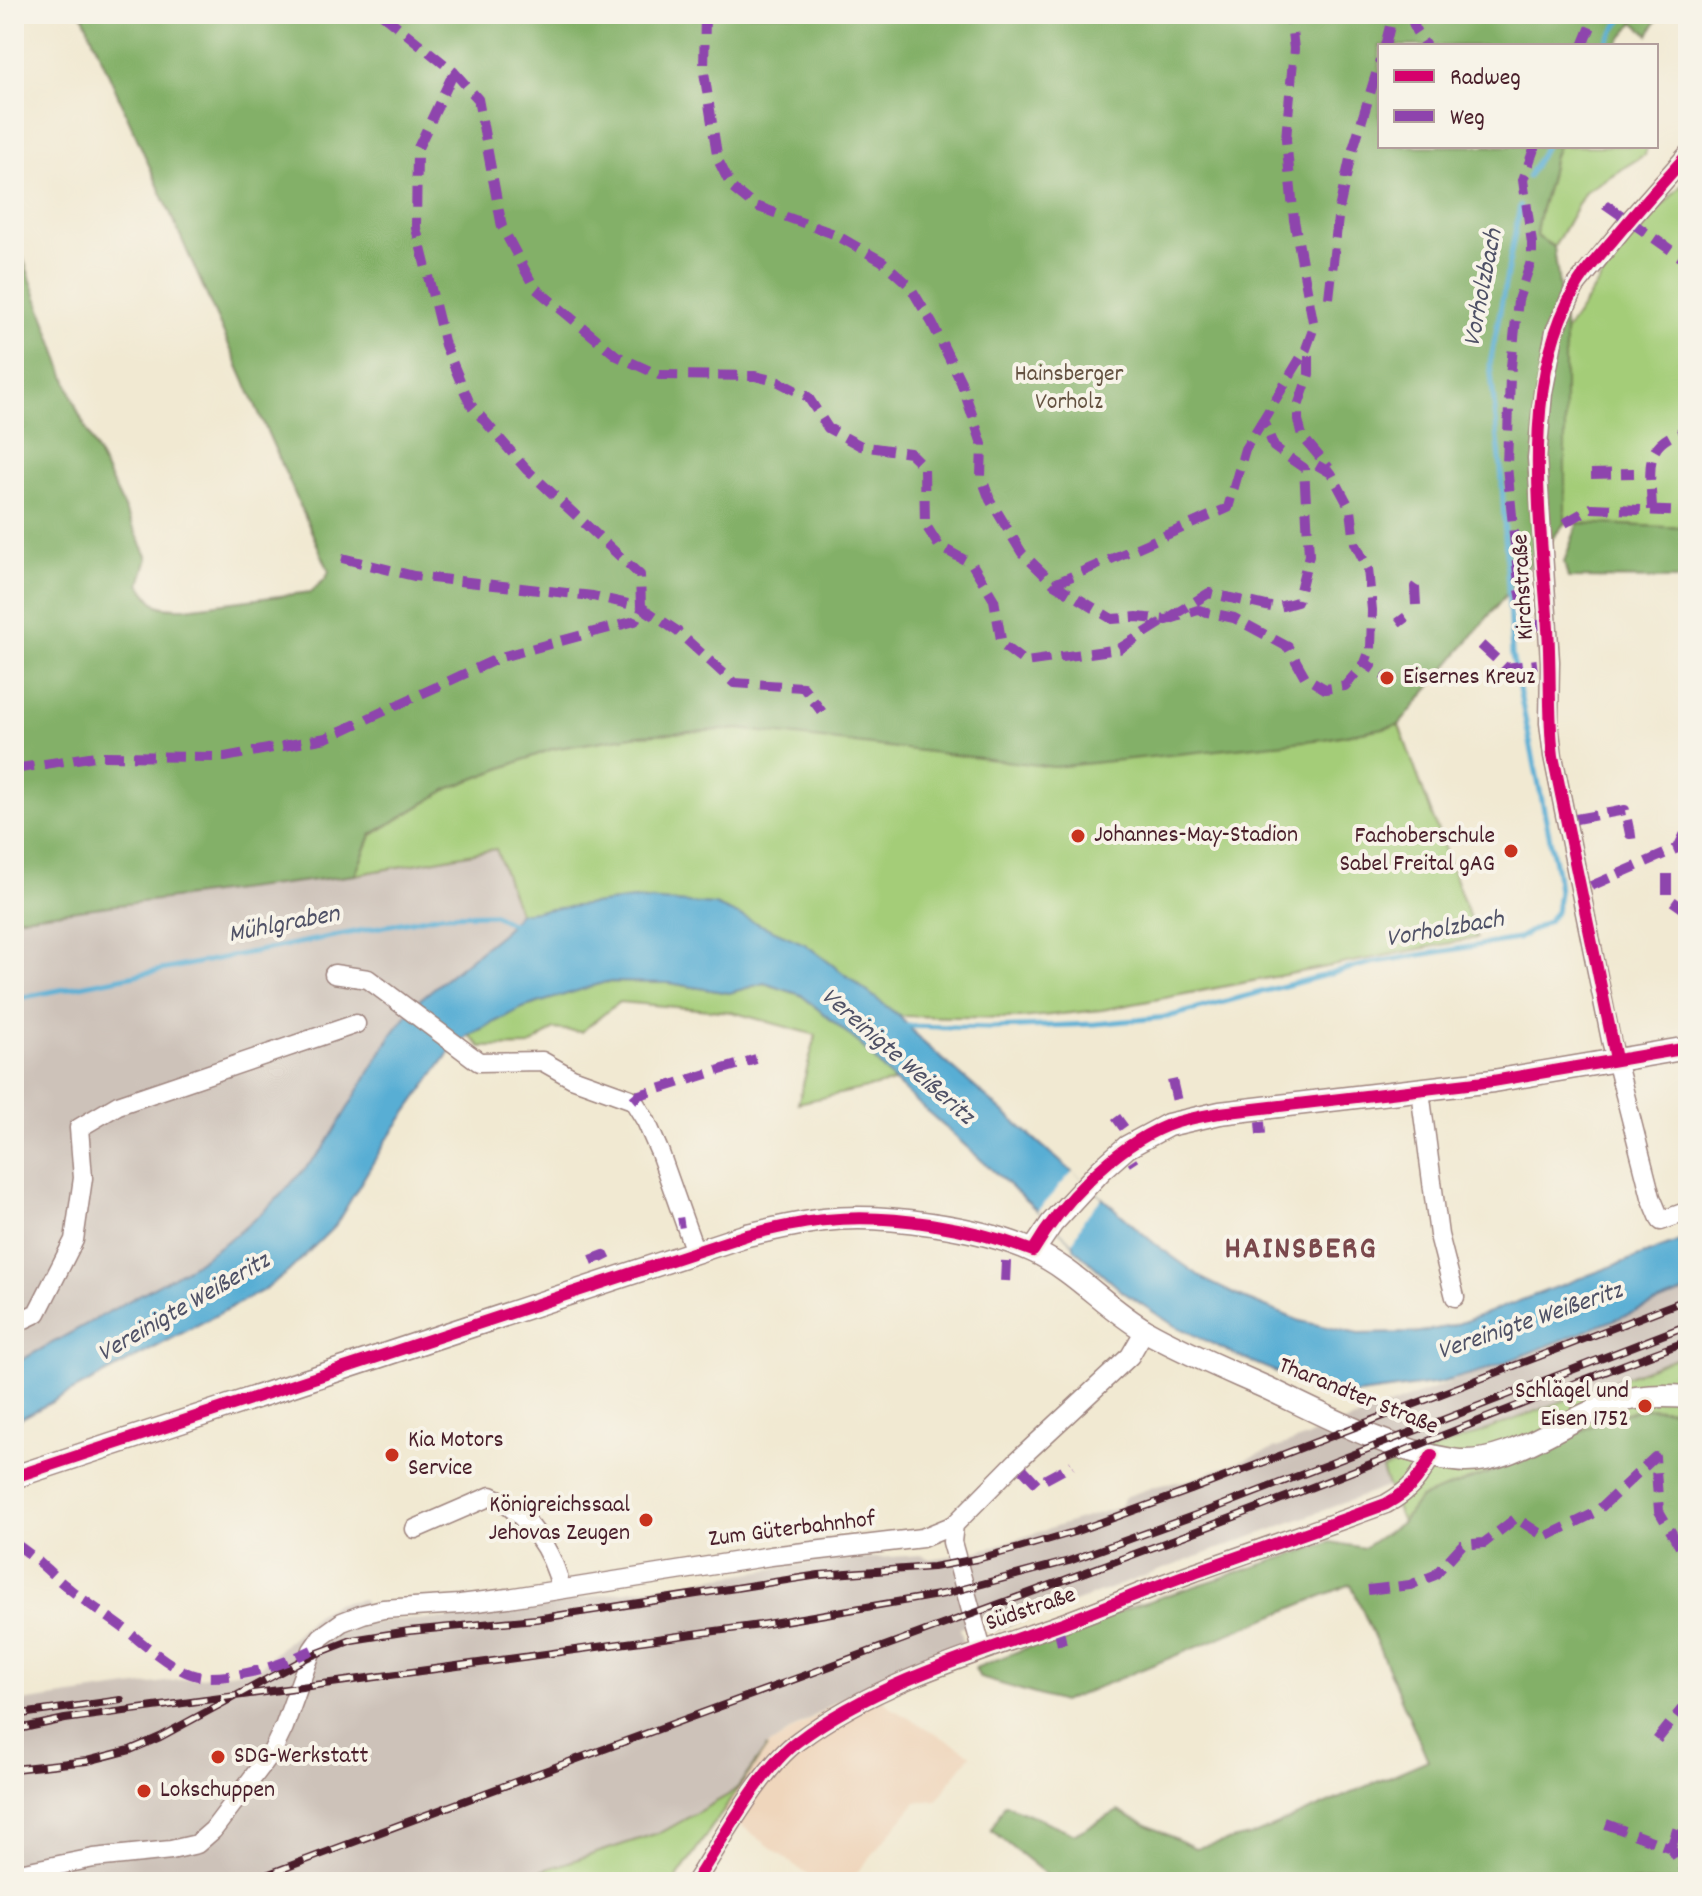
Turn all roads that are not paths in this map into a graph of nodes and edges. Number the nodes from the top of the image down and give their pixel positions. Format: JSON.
{"nodes":[{"id":1,"x":1688,"y":154,"type":"edge"},
{"id":2,"x":334,"y":974,"type":"dead end"},
{"id":3,"x":356,"y":1024,"type":"dead end"},
{"id":4,"x":1688,"y":1048,"type":"edge"},
{"id":5,"x":1616,"y":1059,"type":"junction"},
{"id":6,"x":1420,"y":1091,"type":"junction"},
{"id":7,"x":1688,"y":1211,"type":"edge"},
{"id":8,"x":1033,"y":1251,"type":"junction"},
{"id":9,"x":695,"y":1252,"type":"junction"},
{"id":10,"x":1455,"y":1297,"type":"dead end"},
{"id":11,"x":14,"y":1324,"type":"edge"},
{"id":12,"x":1145,"y":1330,"type":"junction"},
{"id":13,"x":1688,"y":1397,"type":"edge"},
{"id":14,"x":1432,"y":1455,"type":"junction"},
{"id":15,"x":14,"y":1477,"type":"edge"},
{"id":16,"x":954,"y":1525,"type":"junction"},
{"id":17,"x":415,"y":1529,"type":"dead end"},
{"id":18,"x":561,"y":1589,"type":"junction"},
{"id":19,"x":982,"y":1650,"type":"junction"},
{"id":20,"x":14,"y":1874,"type":"edge"},
{"id":21,"x":695,"y":1882,"type":"edge"}],
"edges":[{"from":1,"to":5,"type":"street","name":"Kirchstraße"},
{"from":2,"to":9,"type":"street"},
{"from":3,"to":11,"type":"street"},
{"from":4,"to":5,"type":"main road"},
{"from":5,"to":6,"type":"main road"},
{"from":5,"to":7,"type":"street","name":"Kirchstraße"},
{"from":6,"to":8,"type":"main road"},
{"from":6,"to":10,"type":"street"},
{"from":8,"to":9,"type":"main road","name":"Tharandter Straße"},
{"from":8,"to":12,"type":"main road","name":"Tharandter Straße"},
{"from":9,"to":15,"type":"main road","name":"Tharandter Straße"},
{"from":12,"to":14,"type":"main road","name":"Tharandter Straße"},
{"from":12,"to":16,"type":"street","name":"Zum Güterbahnhof"},
{"from":13,"to":14,"type":"main road","name":"Tharandter Straße"},
{"from":14,"to":19,"type":"street","name":"Südstraße"},
{"from":16,"to":18,"type":"street","name":"Zum Güterbahnhof"},
{"from":16,"to":19,"type":"street"},
{"from":17,"to":18,"type":"street"},
{"from":18,"to":20,"type":"street","name":"Zum Güterbahnhof"},
{"from":19,"to":21,"type":"street","name":"Südstraße"}]}
